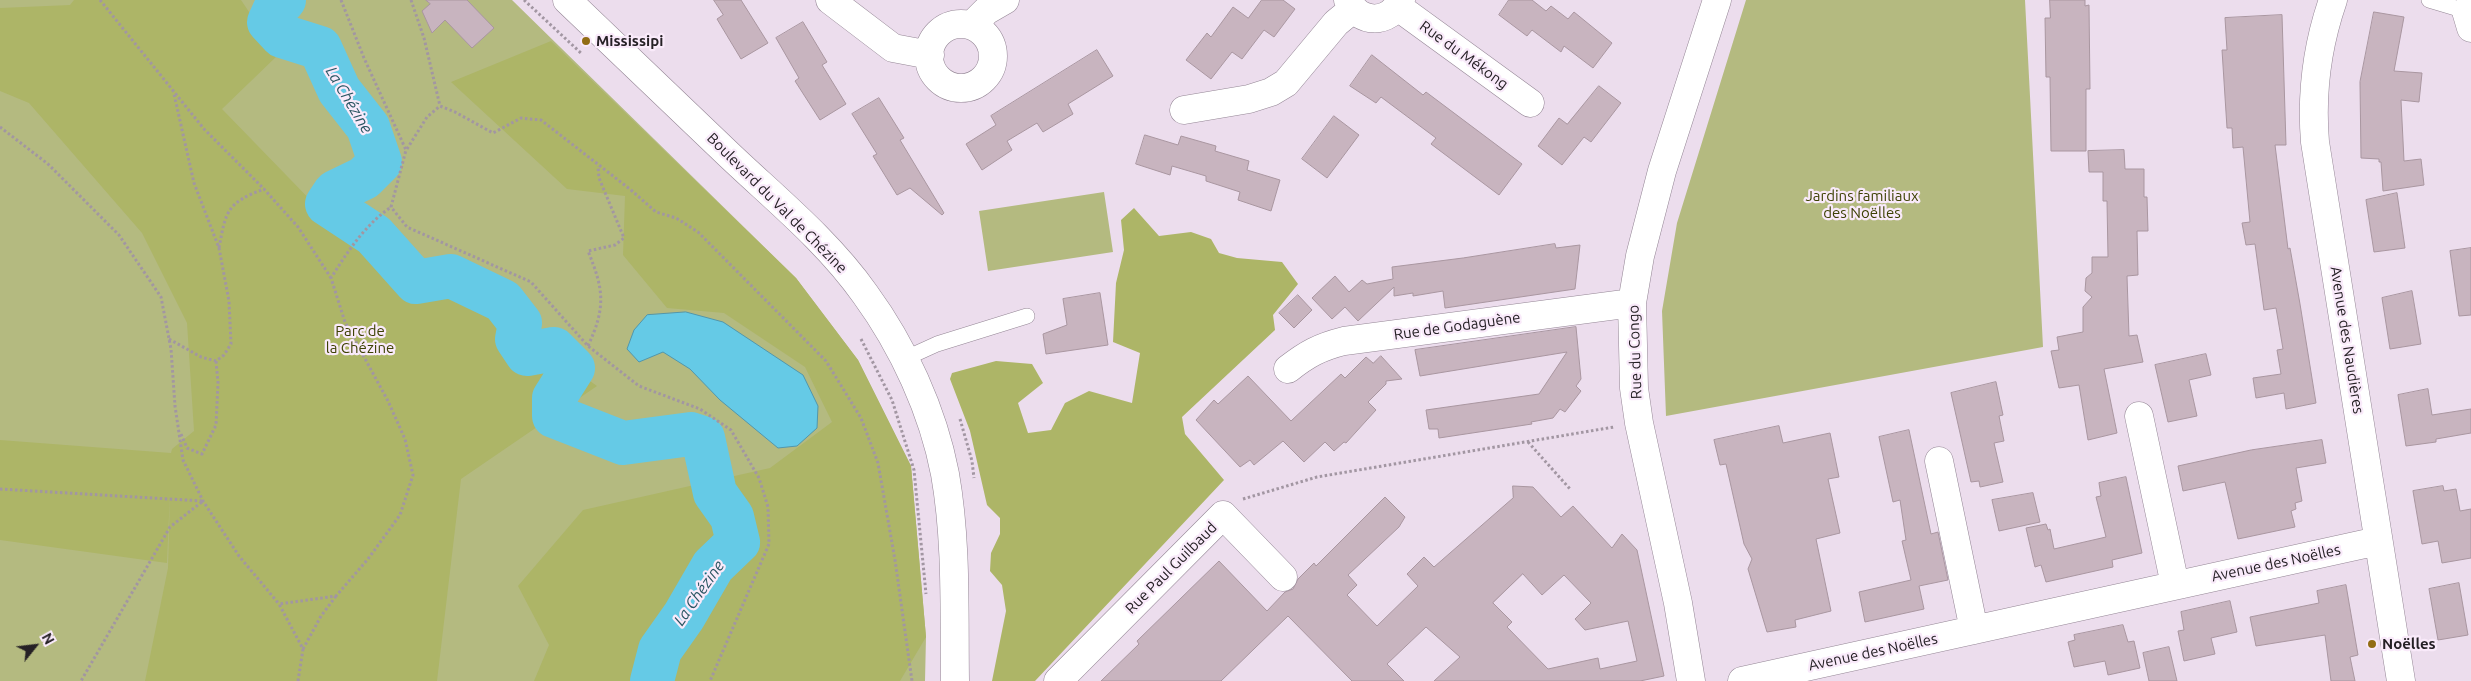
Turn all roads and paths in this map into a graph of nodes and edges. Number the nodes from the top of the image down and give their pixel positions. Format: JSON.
{"nodes":[{"id":1,"x":100,"y":0,"type":"edge"},
{"id":2,"x":341,"y":0,"type":"edge"},
{"id":3,"x":411,"y":0,"type":"edge"},
{"id":4,"x":524,"y":0,"type":"edge"},
{"id":5,"x":567,"y":0,"type":"edge"},
{"id":6,"x":830,"y":0,"type":"edge"},
{"id":7,"x":1005,"y":0,"type":"edge"},
{"id":8,"x":1717,"y":0,"type":"edge"},
{"id":9,"x":2333,"y":0,"type":"edge"},
{"id":10,"x":2429,"y":0,"type":"edge"},
{"id":11,"x":1399,"y":3,"type":"edge"},
{"id":12,"x":1350,"y":5,"type":"edge"},
{"id":13,"x":2464,"y":12,"type":"edge"},
{"id":14,"x":972,"y":25,"type":"junction"},
{"id":15,"x":930,"y":55,"type":"junction"},
{"id":16,"x":588,"y":58,"type":"dead end"},
{"id":17,"x":174,"y":93,"type":"junction"},
{"id":18,"x":1530,"y":104,"type":"dead end"},
{"id":19,"x":440,"y":106,"type":"junction"},
{"id":20,"x":1184,"y":110,"type":"dead end"},
{"id":21,"x":0,"y":128,"type":"edge"},
{"id":22,"x":406,"y":150,"type":"junction"},
{"id":23,"x":598,"y":165,"type":"junction"},
{"id":24,"x":264,"y":189,"type":"junction"},
{"id":25,"x":391,"y":207,"type":"junction"},
{"id":26,"x":219,"y":248,"type":"junction"},
{"id":27,"x":331,"y":278,"type":"junction"},
{"id":28,"x":1632,"y":303,"type":"junction"},
{"id":29,"x":1027,"y":316,"type":"dead end"},
{"id":30,"x":858,"y":333,"type":"dead end"},
{"id":31,"x":169,"y":339,"type":"junction"},
{"id":32,"x":588,"y":346,"type":"junction"},
{"id":33,"x":904,"y":359,"type":"junction"},
{"id":34,"x":216,"y":361,"type":"junction"},
{"id":35,"x":1288,"y":369,"type":"dead end"},
{"id":36,"x":2140,"y":416,"type":"dead end"},
{"id":37,"x":1620,"y":426,"type":"dead end"},
{"id":38,"x":179,"y":429,"type":"junction"},
{"id":39,"x":1527,"y":441,"type":"junction"},
{"id":40,"x":1939,"y":461,"type":"dead end"},
{"id":41,"x":0,"y":489,"type":"edge"},
{"id":42,"x":1570,"y":489,"type":"dead end"},
{"id":43,"x":203,"y":501,"type":"junction"},
{"id":44,"x":1223,"y":516,"type":"junction"},
{"id":45,"x":2378,"y":541,"type":"junction"},
{"id":46,"x":1282,"y":577,"type":"dead end"},
{"id":47,"x":2175,"y":585,"type":"junction"},
{"id":48,"x":336,"y":596,"type":"junction"},
{"id":49,"x":927,"y":600,"type":"dead end"},
{"id":50,"x":279,"y":604,"type":"junction"},
{"id":51,"x":1974,"y":630,"type":"junction"},
{"id":52,"x":303,"y":649,"type":"junction"},
{"id":53,"x":81,"y":681,"type":"edge"},
{"id":54,"x":298,"y":681,"type":"edge"},
{"id":55,"x":710,"y":681,"type":"edge"},
{"id":56,"x":912,"y":681,"type":"edge"},
{"id":57,"x":954,"y":681,"type":"edge"},
{"id":58,"x":1058,"y":681,"type":"edge"},
{"id":59,"x":1691,"y":681,"type":"edge"},
{"id":60,"x":1742,"y":681,"type":"edge"},
{"id":61,"x":2401,"y":681,"type":"edge"}],
"edges":[{"from":1,"to":17,"type":"path"},
{"from":2,"to":22,"type":"path"},
{"from":3,"to":19,"type":"path"},
{"from":4,"to":16,"type":"path"},
{"from":5,"to":33,"type":"street","name":"Boulevard du Val de Chézine"},
{"from":6,"to":15,"type":"street"},
{"from":7,"to":14,"type":"street"},
{"from":8,"to":28,"type":"street","name":"Rue du Congo"},
{"from":9,"to":45,"type":"street","name":"Avenue des Naudières"},
{"from":10,"to":13,"type":"lane"},
{"from":11,"to":12,"type":"street"},
{"from":11,"to":18,"type":"street","name":"Rue du Mékong"},
{"from":12,"to":20,"type":"street"},
{"from":14,"to":15,"type":"street"},
{"from":14,"to":15,"type":"street"},
{"from":17,"to":24,"type":"path"},
{"from":17,"to":26,"type":"path"},
{"from":19,"to":22,"type":"path"},
{"from":19,"to":23,"type":"path"},
{"from":21,"to":31,"type":"path"},
{"from":22,"to":25,"type":"path"},
{"from":23,"to":32,"type":"path"},
{"from":23,"to":56,"type":"path"},
{"from":24,"to":26,"type":"path"},
{"from":24,"to":27,"type":"path"},
{"from":25,"to":27,"type":"path"},
{"from":25,"to":32,"type":"path"},
{"from":26,"to":34,"type":"path"},
{"from":27,"to":48,"type":"path"},
{"from":28,"to":35,"type":"street","name":"Rue de Godaguène"},
{"from":28,"to":59,"type":"street","name":"Rue du Congo"},
{"from":29,"to":33,"type":"lane"},
{"from":30,"to":49,"type":"path"},
{"from":31,"to":34,"type":"path"},
{"from":31,"to":38,"type":"path"},
{"from":32,"to":55,"type":"path"},
{"from":33,"to":57,"type":"street","name":"Boulevard du Val de Chézine"},
{"from":34,"to":38,"type":"path"},
{"from":36,"to":47,"type":"street"},
{"from":37,"to":39,"type":"path"},
{"from":38,"to":43,"type":"path"},
{"from":39,"to":42,"type":"path"},
{"from":39,"to":44,"type":"path"},
{"from":40,"to":51,"type":"street"},
{"from":41,"to":43,"type":"path"},
{"from":43,"to":50,"type":"path"},
{"from":43,"to":53,"type":"path"},
{"from":44,"to":46,"type":"street","name":"Rue Paul Guilbaud"},
{"from":44,"to":58,"type":"street","name":"Rue Paul Guilbaud"},
{"from":45,"to":47,"type":"street","name":"Avenue des Noëlles"},
{"from":45,"to":61,"type":"street","name":"Avenue des Naudières"},
{"from":47,"to":51,"type":"street","name":"Avenue des Noëlles"},
{"from":48,"to":50,"type":"path"},
{"from":48,"to":52,"type":"path"},
{"from":50,"to":52,"type":"path"},
{"from":51,"to":60,"type":"street","name":"Avenue des Noëlles"},
{"from":52,"to":54,"type":"path"}]}
